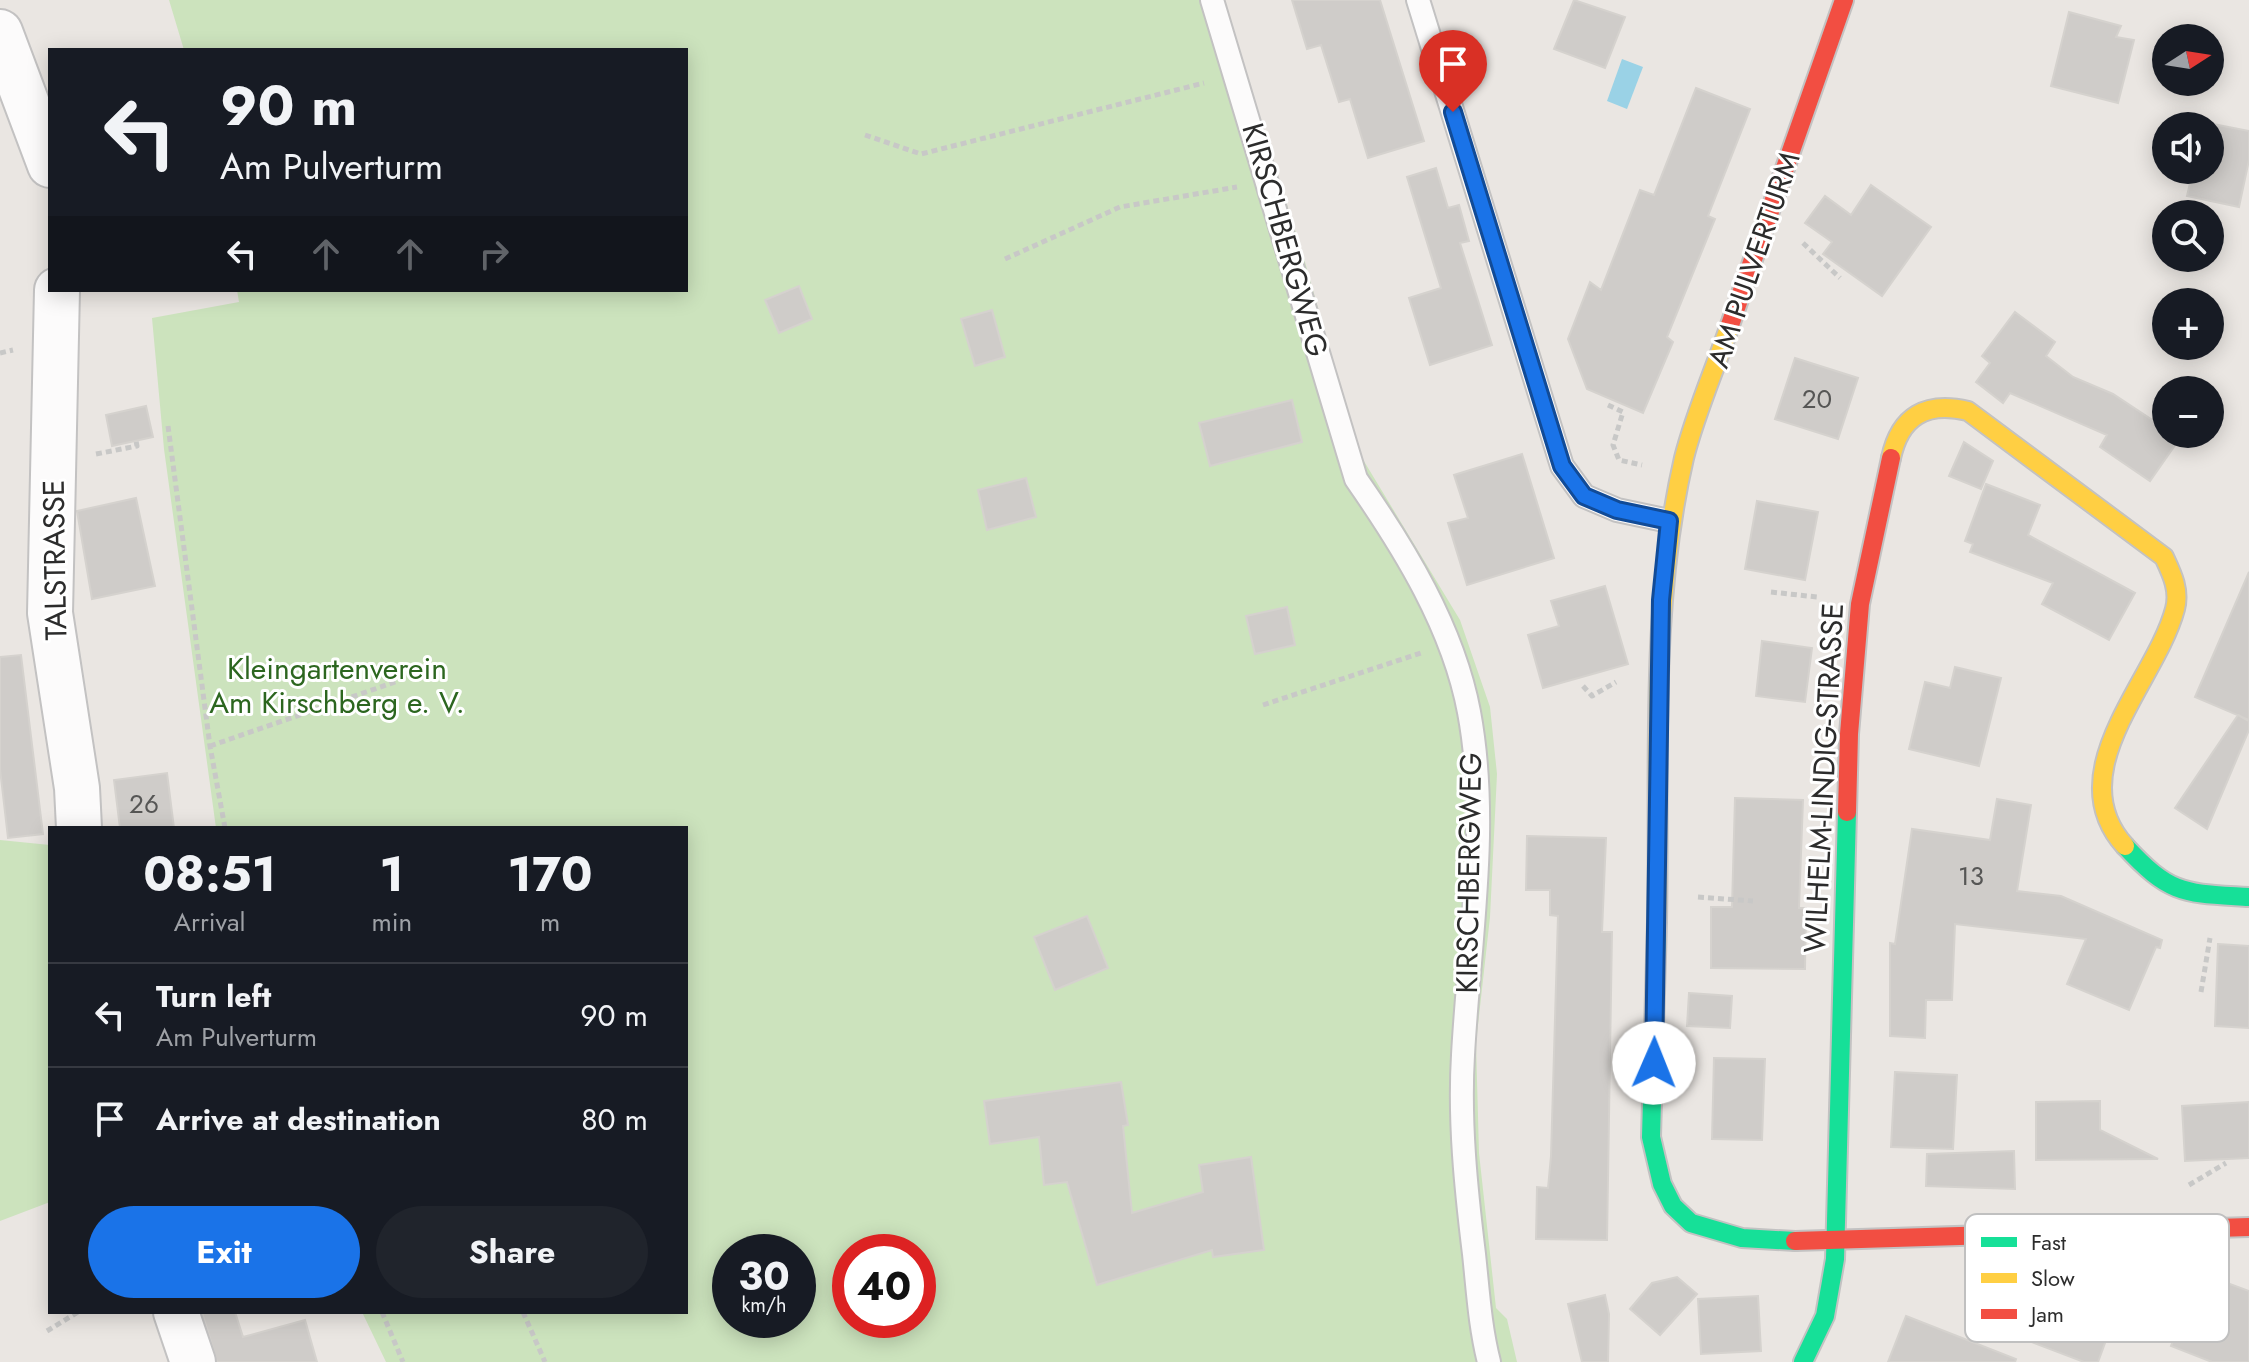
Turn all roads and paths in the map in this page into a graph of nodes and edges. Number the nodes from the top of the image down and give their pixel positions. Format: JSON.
{"nodes":[{"id":1,"x":1212,"y":0,"type":"edge"},
{"id":2,"x":1418,"y":0,"type":"edge"},
{"id":3,"x":1844,"y":0,"type":"edge"},
{"id":4,"x":0,"y":32,"type":"edge"},
{"id":5,"x":1219,"y":79,"type":"dead end"},
{"id":6,"x":865,"y":135,"type":"dead end"},
{"id":7,"x":48,"y":160,"type":"edge"},
{"id":8,"x":1238,"y":187,"type":"dead end"},
{"id":9,"x":1803,"y":243,"type":"dead end"},
{"id":10,"x":1005,"y":259,"type":"dead end"},
{"id":11,"x":1840,"y":278,"type":"dead end"},
{"id":12,"x":57,"y":292,"type":"edge"},
{"id":13,"x":1608,"y":405,"type":"dead end"},
{"id":14,"x":168,"y":426,"type":"dead end"},
{"id":15,"x":1647,"y":466,"type":"dead end"},
{"id":16,"x":1669,"y":521,"type":"junction"},
{"id":17,"x":1771,"y":592,"type":"dead end"},
{"id":18,"x":1804,"y":596,"type":"dead end"},
{"id":19,"x":1429,"y":651,"type":"dead end"},
{"id":20,"x":1622,"y":677,"type":"dead end"},
{"id":21,"x":398,"y":681,"type":"dead end"},
{"id":22,"x":1583,"y":686,"type":"dead end"},
{"id":23,"x":1263,"y":705,"type":"dead end"},
{"id":24,"x":210,"y":746,"type":"junction"},
{"id":25,"x":79,"y":826,"type":"edge"},
{"id":26,"x":225,"y":826,"type":"edge"},
{"id":27,"x":1694,"y":896,"type":"dead end"},
{"id":28,"x":2249,"y":897,"type":"edge"},
{"id":29,"x":2224,"y":898,"type":"junction"},
{"id":30,"x":1753,"y":901,"type":"dead end"},
{"id":31,"x":2201,"y":992,"type":"dead end"},
{"id":32,"x":2249,"y":1227,"type":"edge"},
{"id":33,"x":2229,"y":1228,"type":"edge"},
{"id":34,"x":1965,"y":1235,"type":"edge"},
{"id":35,"x":1835,"y":1239,"type":"junction"},
{"id":36,"x":75,"y":1314,"type":"edge"},
{"id":37,"x":177,"y":1314,"type":"edge"},
{"id":38,"x":383,"y":1314,"type":"edge"},
{"id":39,"x":524,"y":1314,"type":"edge"},
{"id":40,"x":47,"y":1331,"type":"dead end"},
{"id":41,"x":193,"y":1362,"type":"edge"},
{"id":42,"x":403,"y":1362,"type":"edge"},
{"id":43,"x":545,"y":1362,"type":"edge"},
{"id":44,"x":1489,"y":1362,"type":"edge"},
{"id":45,"x":1803,"y":1362,"type":"edge"}],
"edges":[{"from":1,"to":44,"type":"lane","name":"KIRSCHBERGWEG"},
{"from":2,"to":16,"type":"lane"},
{"from":3,"to":16,"type":"street","name":"AM PULVERTURM"},
{"from":4,"to":7,"type":"street"},
{"from":5,"to":6,"type":"path"},
{"from":8,"to":10,"type":"path"},
{"from":9,"to":11,"type":"path"},
{"from":12,"to":25,"type":"street","name":"TALSTRASSE"},
{"from":13,"to":15,"type":"path"},
{"from":14,"to":24,"type":"path"},
{"from":16,"to":35,"type":"street","name":"AM PULVERTURM"},
{"from":17,"to":18,"type":"path"},
{"from":19,"to":23,"type":"path"},
{"from":20,"to":22,"type":"path"},
{"from":21,"to":24,"type":"path"},
{"from":24,"to":26,"type":"path"},
{"from":27,"to":30,"type":"path"},
{"from":28,"to":29,"type":"street","name":"WILHELM-LINDIG-STRASSE"},
{"from":29,"to":31,"type":"path"},
{"from":29,"to":35,"type":"street","name":"WILHELM-LINDIG-STRASSE"},
{"from":32,"to":33,"type":"street","name":"AM PULVERTURM"},
{"from":34,"to":35,"type":"street","name":"AM PULVERTURM"},
{"from":35,"to":45,"type":"street","name":"WILHELM-LINDIG-STRASSE"},
{"from":36,"to":40,"type":"path"},
{"from":37,"to":41,"type":"street"},
{"from":38,"to":42,"type":"path"},
{"from":39,"to":43,"type":"path"}]}
